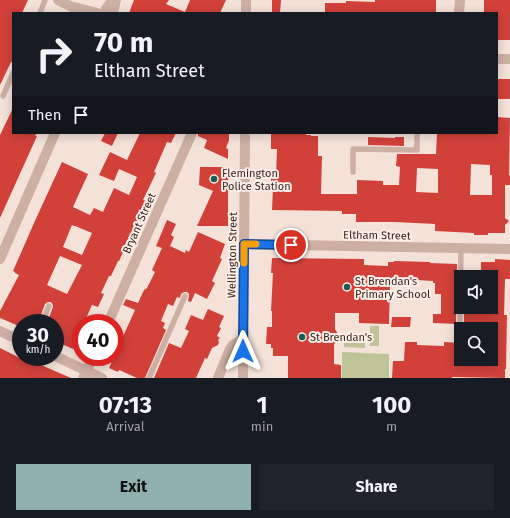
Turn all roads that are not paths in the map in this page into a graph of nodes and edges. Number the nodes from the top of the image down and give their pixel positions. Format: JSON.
{"nodes":[{"id":1,"x":45,"y":0,"type":"edge"},
{"id":2,"x":58,"y":0,"type":"edge"},
{"id":3,"x":112,"y":0,"type":"edge"},
{"id":4,"x":116,"y":0,"type":"edge"},
{"id":5,"x":246,"y":0,"type":"edge"},
{"id":6,"x":460,"y":0,"type":"edge"},
{"id":7,"x":72,"y":7,"type":"junction"},
{"id":8,"x":40,"y":12,"type":"edge"},
{"id":9,"x":80,"y":12,"type":"edge"},
{"id":10,"x":100,"y":12,"type":"edge"},
{"id":11,"x":106,"y":12,"type":"edge"},
{"id":12,"x":106,"y":12,"type":"edge"},
{"id":13,"x":246,"y":12,"type":"edge"},
{"id":14,"x":459,"y":12,"type":"edge"},
{"id":15,"x":498,"y":58,"type":"edge"},
{"id":16,"x":510,"y":59,"type":"edge"},
{"id":17,"x":12,"y":76,"type":"edge"},
{"id":18,"x":3,"y":96,"type":"dead end"},
{"id":19,"x":55,"y":134,"type":"edge"},
{"id":20,"x":192,"y":134,"type":"edge"},
{"id":21,"x":245,"y":134,"type":"edge"},
{"id":22,"x":417,"y":134,"type":"edge"},
{"id":23,"x":353,"y":172,"type":"dead end"},
{"id":24,"x":244,"y":244,"type":"junction"},
{"id":25,"x":461,"y":248,"type":"junction"},
{"id":26,"x":510,"y":249,"type":"edge"},
{"id":27,"x":0,"y":259,"type":"edge"},
{"id":28,"x":185,"y":296,"type":"dead end"},
{"id":29,"x":49,"y":306,"type":"dead end"},
{"id":30,"x":46,"y":314,"type":"edge"},
{"id":31,"x":112,"y":314,"type":"edge"},
{"id":32,"x":460,"y":321,"type":"dead end"},
{"id":33,"x":0,"y":331,"type":"edge"},
{"id":34,"x":12,"y":337,"type":"edge"},
{"id":35,"x":243,"y":339,"type":"junction"},
{"id":36,"x":64,"y":361,"type":"edge"},
{"id":37,"x":85,"y":374,"type":"edge"},
{"id":38,"x":102,"y":378,"type":"edge"},
{"id":39,"x":149,"y":378,"type":"edge"},
{"id":40,"x":218,"y":378,"type":"edge"},
{"id":41,"x":243,"y":378,"type":"edge"}],
"edges":[{"from":1,"to":8,"type":"lane"},
{"from":2,"to":7,"type":"street"},
{"from":3,"to":11,"type":"street"},
{"from":4,"to":12,"type":"street"},
{"from":5,"to":13,"type":"street"},
{"from":6,"to":14,"type":"street"},
{"from":7,"to":9,"type":"street"},
{"from":7,"to":10,"type":"street"},
{"from":15,"to":16,"type":"street"},
{"from":17,"to":18,"type":"lane"},
{"from":19,"to":27,"type":"street"},
{"from":20,"to":31,"type":"street","name":"Bryant Street"},
{"from":21,"to":24,"type":"street","name":"Wellington Street"},
{"from":22,"to":23,"type":"lane"},
{"from":24,"to":25,"type":"street","name":"Eltham Street"},
{"from":24,"to":35,"type":"street","name":"Wellington Street"},
{"from":25,"to":26,"type":"street","name":"Eltham Street"},
{"from":25,"to":32,"type":"lane"},
{"from":28,"to":39,"type":"lane"},
{"from":29,"to":30,"type":"lane"},
{"from":33,"to":34,"type":"street"},
{"from":35,"to":40,"type":"street"},
{"from":35,"to":41,"type":"street","name":"Wellington Street"},
{"from":36,"to":37,"type":"street"},
{"from":37,"to":38,"type":"street"}]}
